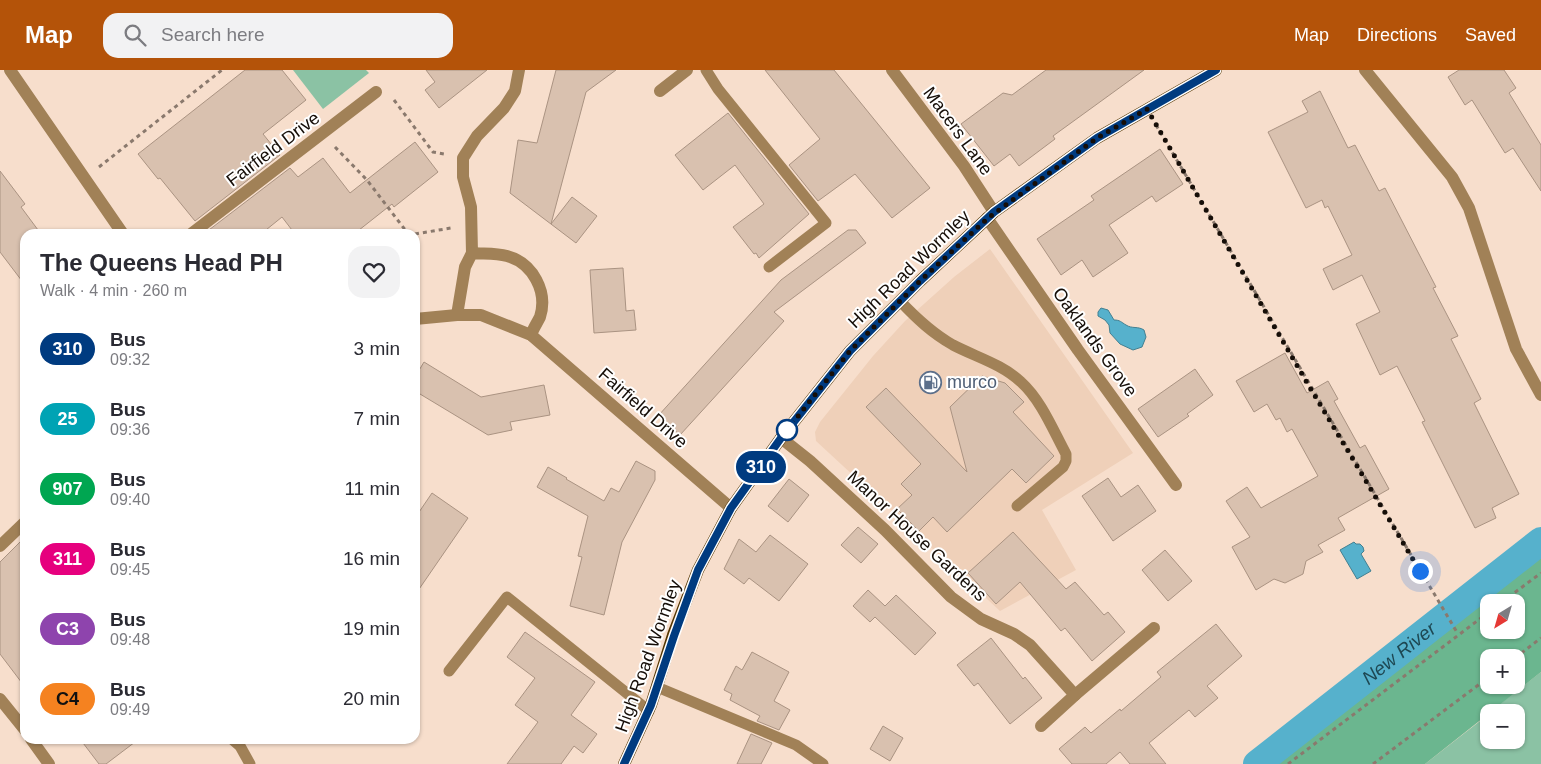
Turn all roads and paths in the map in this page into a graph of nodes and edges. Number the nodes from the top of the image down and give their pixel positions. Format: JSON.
{"nodes":[{"id":1,"x":10,"y":70,"type":"edge"},
{"id":2,"x":222,"y":70,"type":"edge"},
{"id":3,"x":519,"y":70,"type":"edge"},
{"id":4,"x":687,"y":70,"type":"edge"},
{"id":5,"x":706,"y":70,"type":"edge"},
{"id":6,"x":892,"y":70,"type":"edge"},
{"id":7,"x":1216,"y":70,"type":"edge"},
{"id":8,"x":1365,"y":70,"type":"edge"},
{"id":9,"x":376,"y":92,"type":"dead end"},
{"id":10,"x":660,"y":92,"type":"dead end"},
{"id":11,"x":392,"y":98,"type":"dead end"},
{"id":12,"x":1147,"y":109,"type":"junction"},
{"id":13,"x":333,"y":145,"type":"dead end"},
{"id":14,"x":463,"y":158,"type":"junction"},
{"id":15,"x":85,"y":178,"type":"junction"},
{"id":16,"x":991,"y":215,"type":"junction"},
{"id":17,"x":472,"y":224,"type":"junction"},
{"id":18,"x":120,"y":229,"type":"edge"},
{"id":19,"x":198,"y":229,"type":"edge"},
{"id":20,"x":405,"y":229,"type":"edge"},
{"id":21,"x":420,"y":233,"type":"edge"},
{"id":22,"x":472,"y":253,"type":"junction"},
{"id":23,"x":769,"y":267,"type":"dead end"},
{"id":24,"x":900,"y":301,"type":"junction"},
{"id":25,"x":456,"y":315,"type":"junction"},
{"id":26,"x":420,"y":319,"type":"edge"},
{"id":27,"x":530,"y":335,"type":"junction"},
{"id":28,"x":1541,"y":395,"type":"edge"},
{"id":29,"x":781,"y":438,"type":"junction"},
{"id":30,"x":1176,"y":485,"type":"dead end"},
{"id":31,"x":1017,"y":506,"type":"dead end"},
{"id":32,"x":731,"y":508,"type":"junction"},
{"id":33,"x":20,"y":527,"type":"edge"},
{"id":34,"x":0,"y":546,"type":"edge"},
{"id":35,"x":1541,"y":573,"type":"edge"},
{"id":36,"x":1513,"y":594,"type":"edge"},
{"id":37,"x":1480,"y":618,"type":"edge"},
{"id":38,"x":1154,"y":628,"type":"dead end"},
{"id":39,"x":1458,"y":634,"type":"junction"},
{"id":40,"x":1541,"y":638,"type":"edge"},
{"id":41,"x":1525,"y":650,"type":"edge"},
{"id":42,"x":449,"y":671,"type":"dead end"},
{"id":43,"x":1480,"y":684,"type":"edge"},
{"id":44,"x":657,"y":687,"type":"junction"},
{"id":45,"x":1075,"y":695,"type":"junction"},
{"id":46,"x":0,"y":698,"type":"edge"},
{"id":47,"x":649,"y":711,"type":"junction"},
{"id":48,"x":20,"y":724,"type":"edge"},
{"id":49,"x":1041,"y":726,"type":"dead end"},
{"id":50,"x":35,"y":744,"type":"edge"},
{"id":51,"x":238,"y":744,"type":"edge"},
{"id":52,"x":49,"y":764,"type":"edge"},
{"id":53,"x":250,"y":764,"type":"edge"},
{"id":54,"x":624,"y":764,"type":"edge"},
{"id":55,"x":823,"y":764,"type":"edge"},
{"id":56,"x":1288,"y":764,"type":"edge"},
{"id":57,"x":1373,"y":764,"type":"edge"}],
"edges":[{"from":1,"to":15,"type":"street"},
{"from":2,"to":15,"type":"path"},
{"from":3,"to":14,"type":"street"},
{"from":4,"to":10,"type":"street"},
{"from":5,"to":23,"type":"lane"},
{"from":6,"to":16,"type":"street","name":"Macers Lane"},
{"from":7,"to":12,"type":"main road","name":"High Road Wormley"},
{"from":8,"to":28,"type":"street"},
{"from":9,"to":19,"type":"street","name":"Fairfield Drive"},
{"from":11,"to":14,"type":"path"},
{"from":12,"to":16,"type":"main road","name":"High Road Wormley"},
{"from":12,"to":39,"type":"path"},
{"from":13,"to":20,"type":"path"},
{"from":14,"to":17,"type":"street"},
{"from":15,"to":18,"type":"street"},
{"from":16,"to":24,"type":"main road","name":"High Road Wormley"},
{"from":16,"to":30,"type":"street","name":"Oaklands Grove"},
{"from":17,"to":21,"type":"path"},
{"from":17,"to":22,"type":"street"},
{"from":22,"to":25,"type":"street"},
{"from":22,"to":27,"type":"street"},
{"from":24,"to":29,"type":"main road","name":"High Road Wormley"},
{"from":24,"to":31,"type":"lane"},
{"from":25,"to":26,"type":"street","name":"Fairfield Drive"},
{"from":25,"to":27,"type":"street","name":"Fairfield Drive"},
{"from":27,"to":32,"type":"street","name":"Fairfield Drive"},
{"from":29,"to":32,"type":"main road","name":"High Road Wormley"},
{"from":29,"to":45,"type":"street","name":"Manor House Gardens"},
{"from":32,"to":44,"type":"main road","name":"High Road Wormley"},
{"from":33,"to":34,"type":"street"},
{"from":35,"to":36,"type":"path"},
{"from":37,"to":39,"type":"path"},
{"from":38,"to":45,"type":"street"},
{"from":39,"to":56,"type":"path"},
{"from":40,"to":41,"type":"path"},
{"from":42,"to":47,"type":"lane"},
{"from":43,"to":57,"type":"path"},
{"from":44,"to":47,"type":"main road","name":"High Road Wormley"},
{"from":44,"to":55,"type":"lane"},
{"from":45,"to":49,"type":"street"},
{"from":46,"to":48,"type":"street"},
{"from":47,"to":54,"type":"main road","name":"High Road Wormley"},
{"from":50,"to":52,"type":"street"},
{"from":51,"to":53,"type":"lane"}]}
